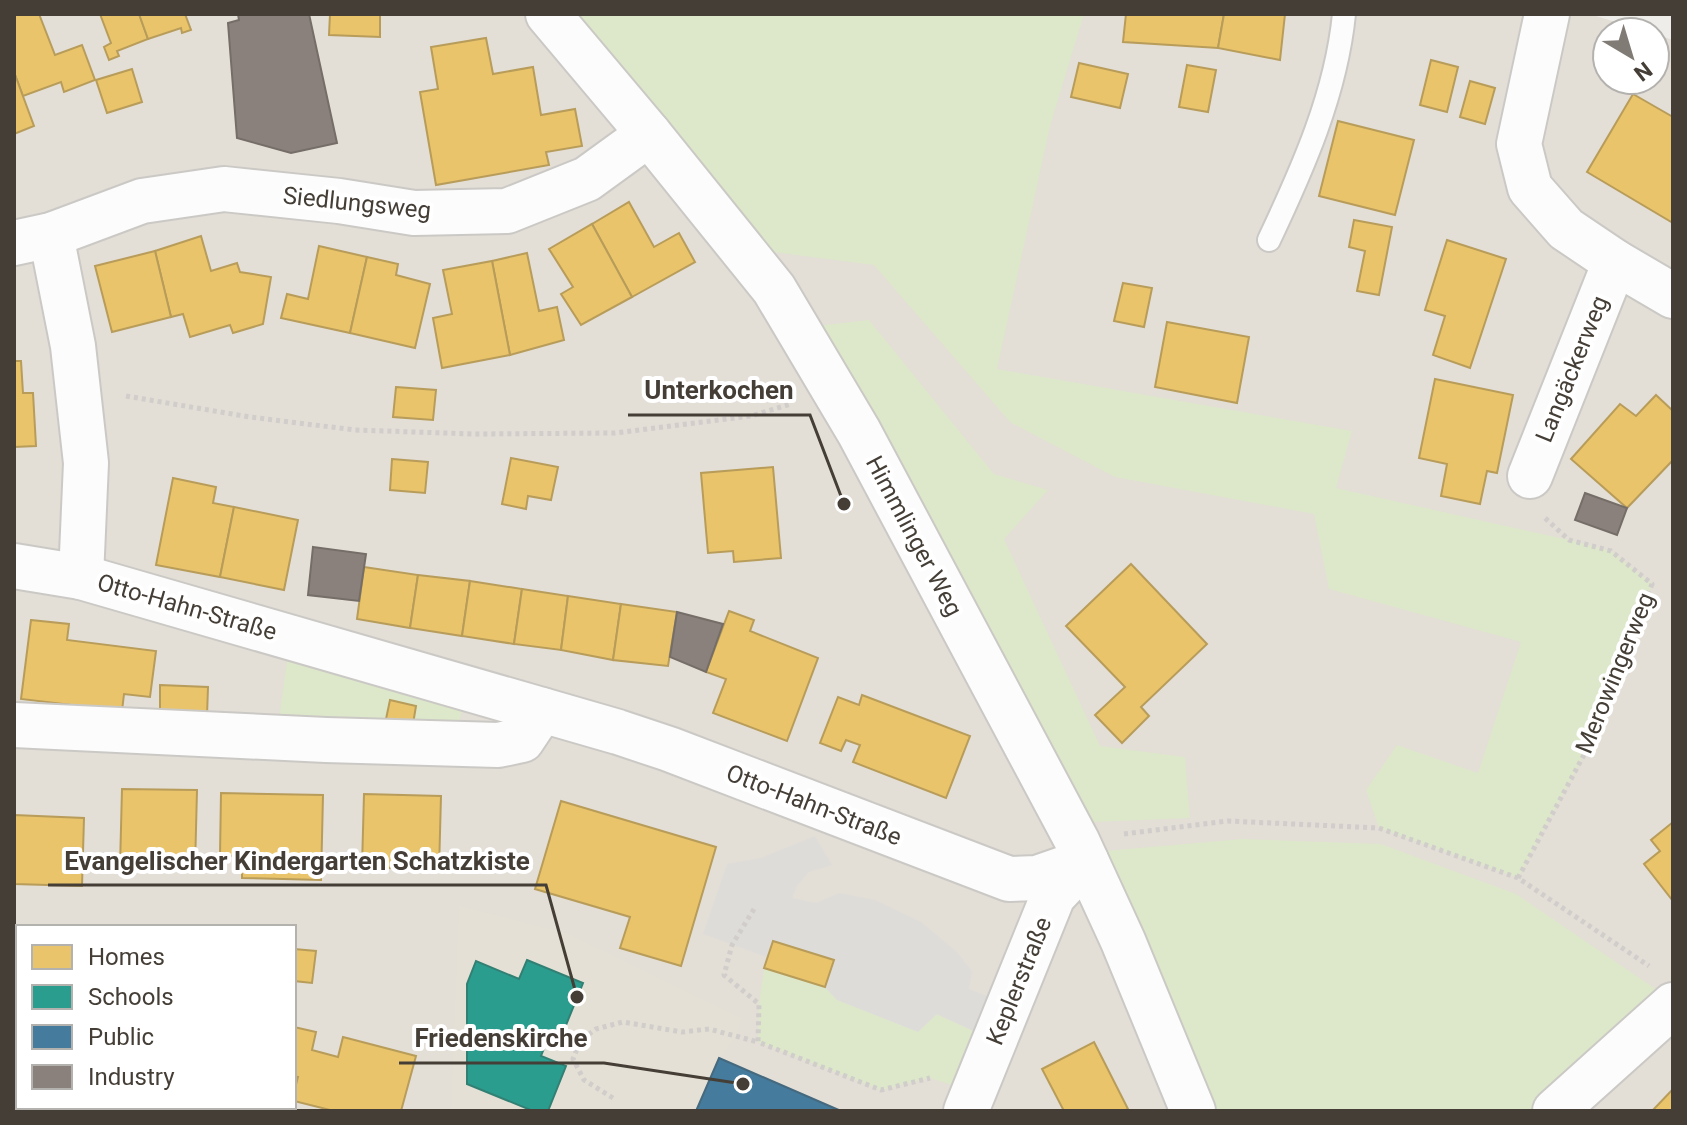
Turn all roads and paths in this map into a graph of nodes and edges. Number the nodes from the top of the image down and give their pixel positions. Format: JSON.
{"nodes":[{"id":1,"x":548,"y":14,"type":"edge"},
{"id":2,"x":1344,"y":14,"type":"edge"},
{"id":3,"x":1547,"y":14,"type":"edge"},
{"id":4,"x":649,"y":134,"type":"junction"},
{"id":5,"x":32,"y":239,"type":"edge"},
{"id":6,"x":1269,"y":240,"type":"dead end"},
{"id":7,"x":1615,"y":262,"type":"junction"},
{"id":8,"x":1673,"y":296,"type":"edge"},
{"id":9,"x":78,"y":388,"type":"junction"},
{"id":10,"x":834,"y":391,"type":"junction"},
{"id":11,"x":1530,"y":476,"type":"joint"},
{"id":12,"x":14,"y":566,"type":"edge"},
{"id":13,"x":81,"y":577,"type":"junction"},
{"id":14,"x":542,"y":710,"type":"junction"},
{"id":15,"x":14,"y":725,"type":"edge"},
{"id":16,"x":1082,"y":851,"type":"junction"},
{"id":17,"x":1518,"y":878,"type":"junction"},
{"id":18,"x":754,"y":909,"type":"dead end"},
{"id":19,"x":1666,"y":990,"type":"edge"},
{"id":20,"x":758,"y":1042,"type":"junction"},
{"id":21,"x":613,"y":1098,"type":"dead end"},
{"id":22,"x":970,"y":1102,"type":"edge"},
{"id":23,"x":1193,"y":1111,"type":"edge"},
{"id":24,"x":1555,"y":1111,"type":"edge"}],
"edges":[{"from":1,"to":4,"type":"street","name":"Himmlinger Weg"},
{"from":2,"to":6,"type":"lane"},
{"from":3,"to":7,"type":"street","name":"Langäckerweg"},
{"from":4,"to":5,"type":"street","name":"Siedlungsweg"},
{"from":4,"to":10,"type":"street","name":"Himmlinger Weg"},
{"from":5,"to":9,"type":"street","name":"Siedlungsweg"},
{"from":7,"to":8,"type":"street","name":"Langäckerweg"},
{"from":7,"to":11,"type":"street","name":"Langäckerweg"},
{"from":9,"to":10,"type":"path"},
{"from":9,"to":13,"type":"street","name":"Siedlungsweg"},
{"from":10,"to":16,"type":"street","name":"Himmlinger Weg"},
{"from":11,"to":17,"type":"path","name":"Merowingerweg"},
{"from":12,"to":13,"type":"street","name":"Otto-Hahn-Straße"},
{"from":13,"to":14,"type":"street","name":"Otto-Hahn-Straße"},
{"from":14,"to":15,"type":"street"},
{"from":14,"to":16,"type":"street","name":"Otto-Hahn-Straße"},
{"from":16,"to":17,"type":"path"},
{"from":16,"to":22,"type":"street","name":"Keplerstraße"},
{"from":16,"to":23,"type":"street","name":"Himmlinger Weg"},
{"from":17,"to":19,"type":"path"},
{"from":18,"to":20,"type":"path"},
{"from":19,"to":24,"type":"street"},
{"from":20,"to":21,"type":"path"},
{"from":20,"to":22,"type":"path"}]}
